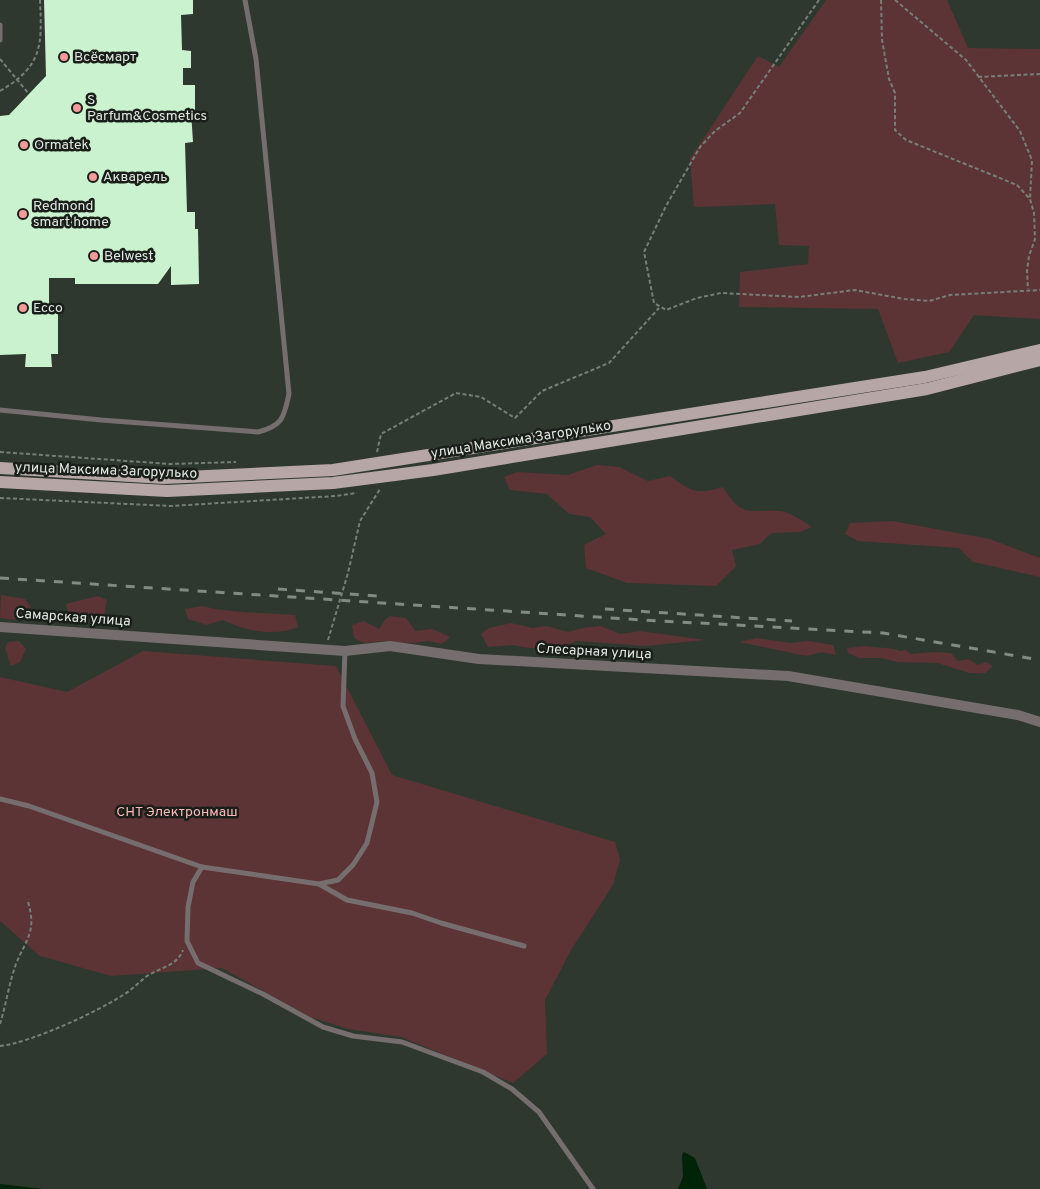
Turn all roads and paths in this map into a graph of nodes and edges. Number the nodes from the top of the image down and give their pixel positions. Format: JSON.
{"nodes":[{"id":1,"x":40,"y":0,"type":"edge"},
{"id":2,"x":245,"y":0,"type":"edge"},
{"id":3,"x":820,"y":0,"type":"edge"},
{"id":4,"x":881,"y":0,"type":"edge"},
{"id":5,"x":895,"y":0,"type":"edge"},
{"id":6,"x":0,"y":25,"type":"edge"},
{"id":7,"x":0,"y":40,"type":"edge"},
{"id":8,"x":0,"y":58,"type":"edge"},
{"id":9,"x":1040,"y":74,"type":"edge"},
{"id":10,"x":978,"y":77,"type":"junction"},
{"id":11,"x":18,"y":78,"type":"junction"},
{"id":12,"x":0,"y":91,"type":"edge"},
{"id":13,"x":29,"y":94,"type":"dead end"},
{"id":14,"x":1030,"y":199,"type":"junction"},
{"id":15,"x":1028,"y":290,"type":"junction"},
{"id":16,"x":1040,"y":290,"type":"edge"},
{"id":17,"x":660,"y":307,"type":"junction"},
{"id":18,"x":1040,"y":350,"type":"edge"},
{"id":19,"x":1040,"y":360,"type":"edge"},
{"id":20,"x":0,"y":410,"type":"edge"},
{"id":21,"x":0,"y":452,"type":"edge"},
{"id":22,"x":385,"y":453,"type":"dead end"},
{"id":23,"x":236,"y":462,"type":"dead end"},
{"id":24,"x":0,"y":468,"type":"edge"},
{"id":25,"x":0,"y":482,"type":"edge"},
{"id":26,"x":380,"y":489,"type":"dead end"},
{"id":27,"x":0,"y":627,"type":"edge"},
{"id":28,"x":144,"y":636,"type":"joint"},
{"id":29,"x":325,"y":650,"type":"junction"},
{"id":30,"x":345,"y":651,"type":"junction"},
{"id":31,"x":1040,"y":722,"type":"edge"},
{"id":32,"x":0,"y":798,"type":"edge"},
{"id":33,"x":202,"y":867,"type":"junction"},
{"id":34,"x":319,"y":884,"type":"junction"},
{"id":35,"x":28,"y":902,"type":"dead end"},
{"id":36,"x":187,"y":941,"type":"junction"},
{"id":37,"x":524,"y":946,"type":"dead end"},
{"id":38,"x":0,"y":1024,"type":"edge"},
{"id":39,"x":0,"y":1046,"type":"edge"},
{"id":40,"x":593,"y":1189,"type":"edge"}],
"edges":[{"from":1,"to":11,"type":"path"},
{"from":2,"to":20,"type":"lane"},
{"from":3,"to":17,"type":"path"},
{"from":4,"to":14,"type":"path"},
{"from":5,"to":10,"type":"path"},
{"from":6,"to":7,"type":"lane"},
{"from":8,"to":11,"type":"path"},
{"from":9,"to":10,"type":"path"},
{"from":10,"to":14,"type":"path"},
{"from":11,"to":12,"type":"path"},
{"from":11,"to":13,"type":"path"},
{"from":14,"to":15,"type":"path"},
{"from":15,"to":16,"type":"path"},
{"from":15,"to":17,"type":"path"},
{"from":17,"to":22,"type":"path"},
{"from":18,"to":24,"type":"main road","name":"улица Максима Загорулько"},
{"from":19,"to":25,"type":"main road","name":"улица Максима Загорулько"},
{"from":21,"to":23,"type":"path"},
{"from":26,"to":29,"type":"path"},
{"from":27,"to":28,"type":"street","name":"Самарская улица"},
{"from":28,"to":29,"type":"street","name":"Слесарная улица"},
{"from":29,"to":30,"type":"street","name":"Слесарная улица"},
{"from":30,"to":31,"type":"street","name":"Слесарная улица"},
{"from":30,"to":34,"type":"lane"},
{"from":32,"to":33,"type":"lane"},
{"from":33,"to":34,"type":"lane"},
{"from":33,"to":36,"type":"lane"},
{"from":34,"to":37,"type":"lane"},
{"from":35,"to":38,"type":"path"},
{"from":36,"to":39,"type":"path"},
{"from":36,"to":40,"type":"lane"}]}
